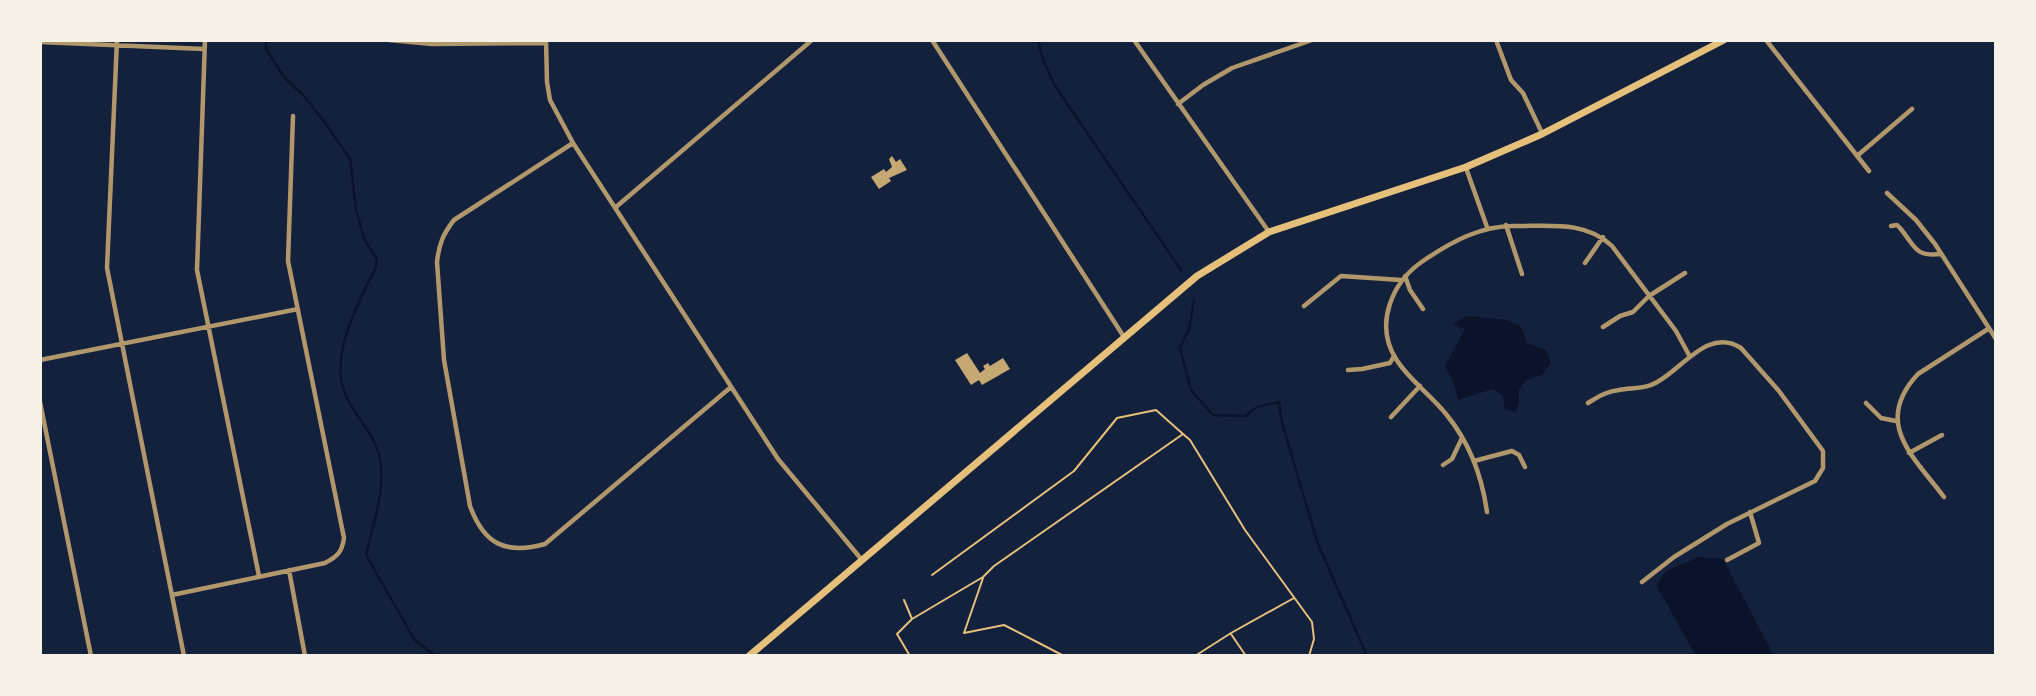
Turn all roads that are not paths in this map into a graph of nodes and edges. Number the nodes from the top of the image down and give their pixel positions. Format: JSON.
{"nodes":[{"id":1,"x":205,"y":40,"type":"edge"},
{"id":2,"x":389,"y":40,"type":"edge"},
{"id":3,"x":812,"y":40,"type":"edge"},
{"id":4,"x":932,"y":40,"type":"edge"},
{"id":5,"x":1134,"y":40,"type":"edge"},
{"id":6,"x":1312,"y":40,"type":"edge"},
{"id":7,"x":1496,"y":40,"type":"edge"},
{"id":8,"x":1724,"y":40,"type":"edge"},
{"id":9,"x":1766,"y":40,"type":"edge"},
{"id":10,"x":40,"y":42,"type":"edge"},
{"id":11,"x":546,"y":42,"type":"edge"},
{"id":12,"x":117,"y":43,"type":"edge"},
{"id":13,"x":205,"y":49,"type":"junction"},
{"id":14,"x":1178,"y":104,"type":"junction"},
{"id":15,"x":1912,"y":109,"type":"dead end"},
{"id":16,"x":293,"y":116,"type":"dead end"},
{"id":17,"x":1542,"y":134,"type":"junction"},
{"id":18,"x":573,"y":143,"type":"junction"},
{"id":19,"x":1857,"y":156,"type":"junction"},
{"id":20,"x":1466,"y":167,"type":"junction"},
{"id":21,"x":1869,"y":171,"type":"dead end"},
{"id":22,"x":1887,"y":193,"type":"dead end"},
{"id":23,"x":616,"y":207,"type":"junction"},
{"id":24,"x":1506,"y":225,"type":"junction"},
{"id":25,"x":1891,"y":226,"type":"dead end"},
{"id":26,"x":1487,"y":227,"type":"junction"},
{"id":27,"x":1269,"y":232,"type":"junction"},
{"id":28,"x":1602,"y":237,"type":"junction"},
{"id":29,"x":1940,"y":254,"type":"junction"},
{"id":30,"x":1585,"y":263,"type":"dead end"},
{"id":31,"x":1685,"y":273,"type":"dead end"},
{"id":32,"x":1522,"y":274,"type":"dead end"},
{"id":33,"x":1403,"y":277,"type":"junction"},
{"id":34,"x":1650,"y":296,"type":"junction"},
{"id":35,"x":1304,"y":306,"type":"dead end"},
{"id":36,"x":298,"y":309,"type":"junction"},
{"id":37,"x":1423,"y":309,"type":"dead end"},
{"id":38,"x":1603,"y":327,"type":"dead end"},
{"id":39,"x":208,"y":329,"type":"junction"},
{"id":40,"x":1988,"y":329,"type":"junction"},
{"id":41,"x":1124,"y":337,"type":"junction"},
{"id":42,"x":1996,"y":339,"type":"edge"},
{"id":43,"x":122,"y":344,"type":"junction"},
{"id":44,"x":1689,"y":355,"type":"junction"},
{"id":45,"x":1394,"y":356,"type":"junction"},
{"id":46,"x":40,"y":360,"type":"edge"},
{"id":47,"x":1348,"y":370,"type":"dead end"},
{"id":48,"x":1420,"y":386,"type":"junction"},
{"id":49,"x":731,"y":387,"type":"junction"},
{"id":50,"x":40,"y":402,"type":"edge"},
{"id":51,"x":1588,"y":403,"type":"dead end"},
{"id":52,"x":1866,"y":403,"type":"dead end"},
{"id":53,"x":1391,"y":417,"type":"dead end"},
{"id":54,"x":1896,"y":421,"type":"junction"},
{"id":55,"x":1942,"y":435,"type":"dead end"},
{"id":56,"x":1462,"y":437,"type":"junction"},
{"id":57,"x":1909,"y":453,"type":"junction"},
{"id":58,"x":1474,"y":461,"type":"junction"},
{"id":59,"x":1443,"y":465,"type":"dead end"},
{"id":60,"x":1525,"y":467,"type":"dead end"},
{"id":61,"x":1944,"y":497,"type":"dead end"},
{"id":62,"x":1487,"y":512,"type":"dead end"},
{"id":63,"x":1749,"y":512,"type":"junction"},
{"id":64,"x":862,"y":560,"type":"junction"},
{"id":65,"x":1727,"y":561,"type":"dead end"},
{"id":66,"x":289,"y":570,"type":"junction"},
{"id":67,"x":259,"y":576,"type":"junction"},
{"id":68,"x":1642,"y":582,"type":"dead end"},
{"id":69,"x":172,"y":594,"type":"junction"},
{"id":70,"x":91,"y":656,"type":"edge"},
{"id":71,"x":184,"y":656,"type":"edge"},
{"id":72,"x":305,"y":656,"type":"edge"},
{"id":73,"x":749,"y":656,"type":"edge"}],
"edges":[{"from":1,"to":13,"type":"street"},
{"from":2,"to":11,"type":"street"},
{"from":3,"to":23,"type":"street"},
{"from":4,"to":41,"type":"street"},
{"from":5,"to":14,"type":"street"},
{"from":6,"to":14,"type":"street"},
{"from":7,"to":17,"type":"street"},
{"from":8,"to":17,"type":"main road"},
{"from":9,"to":19,"type":"street"},
{"from":10,"to":12,"type":"street"},
{"from":11,"to":18,"type":"street"},
{"from":12,"to":13,"type":"street"},
{"from":12,"to":43,"type":"street"},
{"from":13,"to":39,"type":"street"},
{"from":14,"to":27,"type":"street"},
{"from":15,"to":19,"type":"street"},
{"from":16,"to":36,"type":"street"},
{"from":17,"to":20,"type":"main road"},
{"from":18,"to":23,"type":"street"},
{"from":18,"to":49,"type":"street"},
{"from":19,"to":21,"type":"street"},
{"from":20,"to":26,"type":"street"},
{"from":20,"to":27,"type":"main road"},
{"from":22,"to":29,"type":"street"},
{"from":23,"to":49,"type":"street"},
{"from":24,"to":26,"type":"street"},
{"from":24,"to":28,"type":"street"},
{"from":24,"to":32,"type":"street"},
{"from":25,"to":29,"type":"street"},
{"from":26,"to":33,"type":"street"},
{"from":27,"to":41,"type":"main road"},
{"from":28,"to":30,"type":"street"},
{"from":28,"to":34,"type":"street"},
{"from":29,"to":40,"type":"street"},
{"from":31,"to":34,"type":"street"},
{"from":33,"to":35,"type":"street"},
{"from":33,"to":37,"type":"street"},
{"from":33,"to":45,"type":"street"},
{"from":34,"to":38,"type":"street"},
{"from":34,"to":44,"type":"street"},
{"from":36,"to":39,"type":"street"},
{"from":36,"to":66,"type":"street"},
{"from":39,"to":43,"type":"street"},
{"from":39,"to":67,"type":"street"},
{"from":40,"to":42,"type":"street"},
{"from":40,"to":54,"type":"street"},
{"from":41,"to":64,"type":"main road"},
{"from":43,"to":46,"type":"street"},
{"from":43,"to":69,"type":"street"},
{"from":44,"to":51,"type":"street"},
{"from":44,"to":63,"type":"street"},
{"from":45,"to":47,"type":"street"},
{"from":45,"to":48,"type":"street"},
{"from":48,"to":53,"type":"street"},
{"from":48,"to":56,"type":"street"},
{"from":49,"to":64,"type":"street"},
{"from":50,"to":70,"type":"street"},
{"from":52,"to":54,"type":"street"},
{"from":54,"to":57,"type":"street"},
{"from":55,"to":57,"type":"street"},
{"from":56,"to":58,"type":"street"},
{"from":56,"to":59,"type":"street"},
{"from":57,"to":61,"type":"street"},
{"from":58,"to":60,"type":"street"},
{"from":58,"to":62,"type":"street"},
{"from":63,"to":65,"type":"street"},
{"from":63,"to":68,"type":"street"},
{"from":64,"to":73,"type":"main road"},
{"from":66,"to":67,"type":"street"},
{"from":66,"to":72,"type":"street"},
{"from":67,"to":69,"type":"street"},
{"from":69,"to":71,"type":"street"}]}
